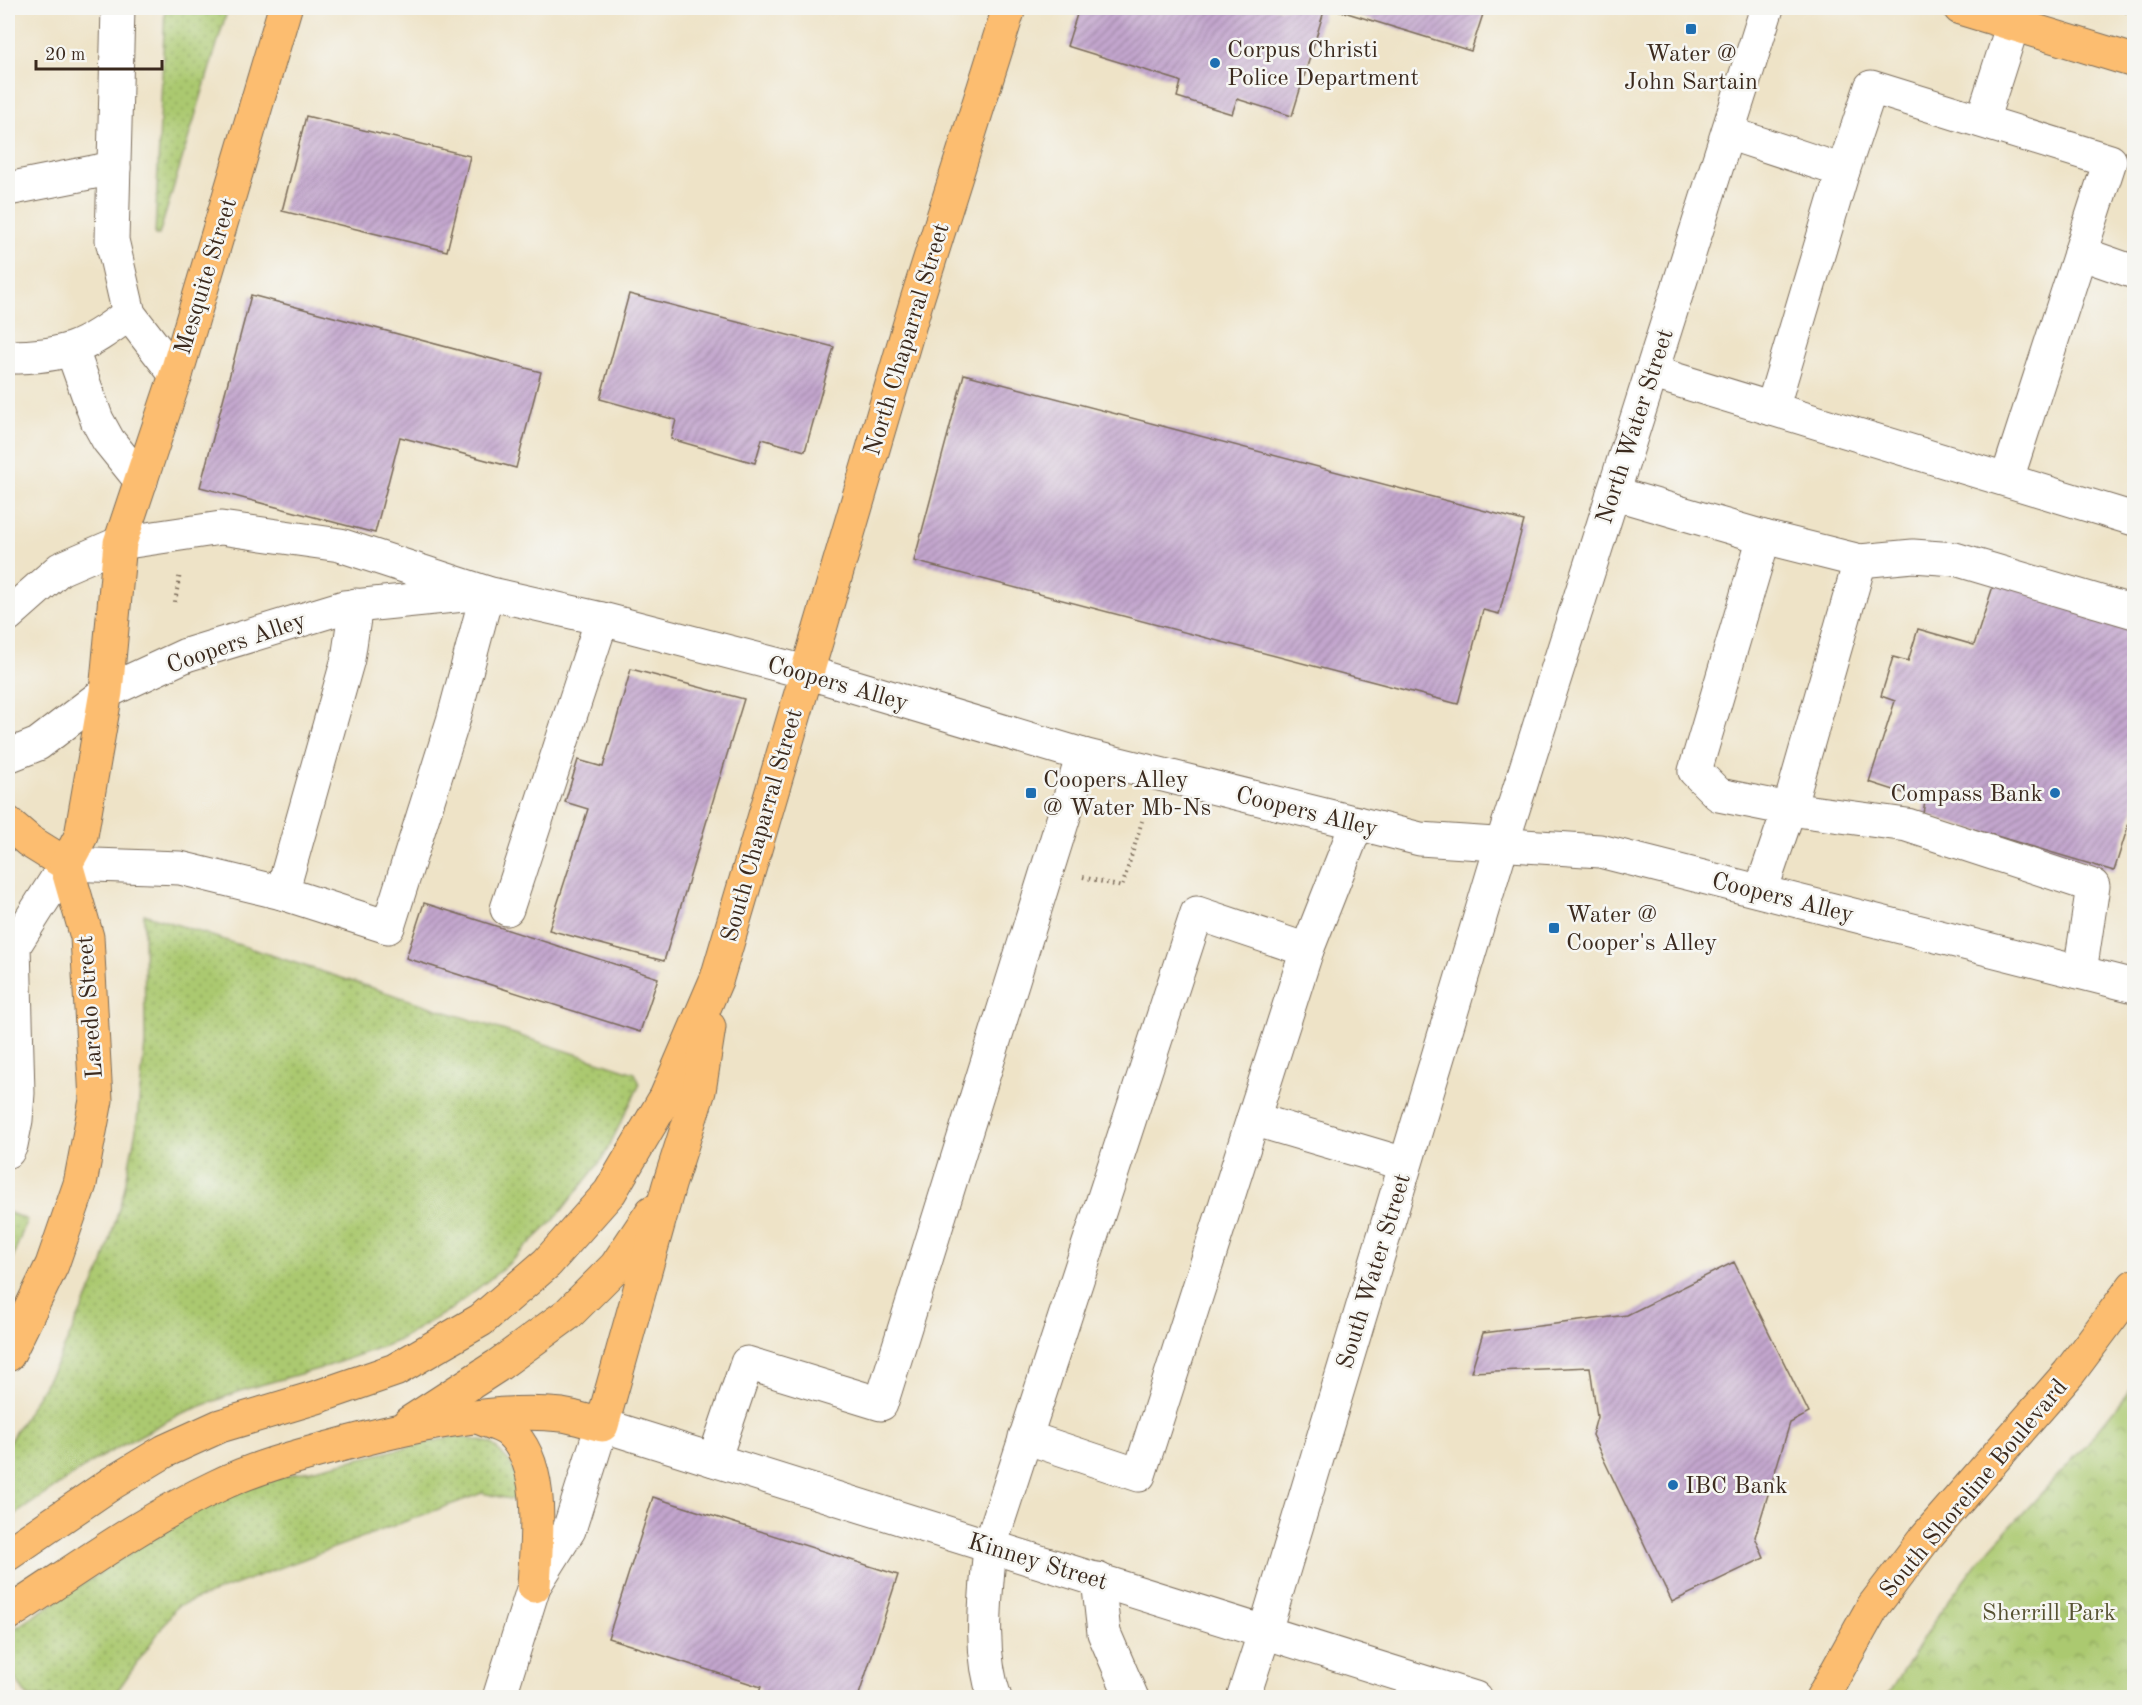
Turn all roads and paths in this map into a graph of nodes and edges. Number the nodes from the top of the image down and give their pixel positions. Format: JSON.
{"nodes":[{"id":1,"x":118,"y":8,"type":"edge"},
{"id":2,"x":285,"y":8,"type":"edge"},
{"id":3,"x":1009,"y":8,"type":"edge"},
{"id":4,"x":1767,"y":8,"type":"edge"},
{"id":5,"x":1959,"y":8,"type":"edge"},
{"id":6,"x":2114,"y":8,"type":"edge"},
{"id":7,"x":2134,"y":14,"type":"edge"},
{"id":8,"x":2013,"y":24,"type":"junction"},
{"id":9,"x":2134,"y":61,"type":"edge"},
{"id":10,"x":1982,"y":121,"type":"junction"},
{"id":11,"x":1728,"y":132,"type":"junction"},
{"id":12,"x":114,"y":168,"type":"junction"},
{"id":13,"x":1843,"y":171,"type":"junction"},
{"id":14,"x":8,"y":189,"type":"edge"},
{"id":15,"x":2080,"y":253,"type":"junction"},
{"id":16,"x":2134,"y":272,"type":"edge"},
{"id":17,"x":129,"y":314,"type":"junction"},
{"id":18,"x":72,"y":350,"type":"junction"},
{"id":19,"x":8,"y":357,"type":"edge"},
{"id":20,"x":1652,"y":372,"type":"junction"},
{"id":21,"x":176,"y":375,"type":"junction"},
{"id":22,"x":1772,"y":409,"type":"junction"},
{"id":23,"x":2007,"y":479,"type":"junction"},
{"id":24,"x":141,"y":481,"type":"junction"},
{"id":25,"x":1613,"y":493,"type":"junction"},
{"id":26,"x":2134,"y":519,"type":"edge"},
{"id":27,"x":1764,"y":537,"type":"junction"},
{"id":28,"x":120,"y":543,"type":"junction"},
{"id":29,"x":1860,"y":561,"type":"junction"},
{"id":30,"x":182,"y":566,"type":"dead end"},
{"id":31,"x":488,"y":593,"type":"junction"},
{"id":32,"x":175,"y":602,"type":"dead end"},
{"id":33,"x":356,"y":605,"type":"junction"},
{"id":34,"x":2134,"y":612,"type":"edge"},
{"id":35,"x":8,"y":615,"type":"edge"},
{"id":36,"x":602,"y":619,"type":"junction"},
{"id":37,"x":806,"y":672,"type":"junction"},
{"id":38,"x":106,"y":692,"type":"junction"},
{"id":39,"x":1083,"y":755,"type":"junction"},
{"id":40,"x":8,"y":756,"type":"edge"},
{"id":41,"x":1789,"y":809,"type":"junction"},
{"id":42,"x":1142,"y":821,"type":"dead end"},
{"id":43,"x":8,"y":823,"type":"edge"},
{"id":44,"x":1357,"y":823,"type":"junction"},
{"id":45,"x":1502,"y":844,"type":"junction"},
{"id":46,"x":66,"y":864,"type":"junction"},
{"id":47,"x":1079,"y":876,"type":"dead end"},
{"id":48,"x":1761,"y":891,"type":"junction"},
{"id":49,"x":282,"y":893,"type":"junction"},
{"id":50,"x":507,"y":909,"type":"dead end"},
{"id":51,"x":1307,"y":950,"type":"junction"},
{"id":52,"x":2080,"y":972,"type":"junction"},
{"id":53,"x":717,"y":978,"type":"junction"},
{"id":54,"x":2134,"y":986,"type":"edge"},
{"id":55,"x":1253,"y":1119,"type":"junction"},
{"id":56,"x":8,"y":1151,"type":"edge"},
{"id":57,"x":1405,"y":1164,"type":"junction"},
{"id":58,"x":669,"y":1185,"type":"junction"},
{"id":59,"x":2134,"y":1286,"type":"edge"},
{"id":60,"x":8,"y":1355,"type":"edge"},
{"id":61,"x":480,"y":1418,"type":"junction"},
{"id":62,"x":602,"y":1425,"type":"junction"},
{"id":63,"x":399,"y":1429,"type":"junction"},
{"id":64,"x":1025,"y":1437,"type":"junction"},
{"id":65,"x":714,"y":1460,"type":"junction"},
{"id":66,"x":990,"y":1546,"type":"junction"},
{"id":67,"x":8,"y":1554,"type":"edge"},
{"id":68,"x":1098,"y":1579,"type":"junction"},
{"id":69,"x":534,"y":1586,"type":"junction"},
{"id":70,"x":8,"y":1614,"type":"edge"},
{"id":71,"x":1264,"y":1631,"type":"junction"},
{"id":72,"x":499,"y":1698,"type":"edge"},
{"id":73,"x":995,"y":1698,"type":"edge"},
{"id":74,"x":1132,"y":1698,"type":"edge"},
{"id":75,"x":1243,"y":1698,"type":"edge"},
{"id":76,"x":1475,"y":1698,"type":"edge"},
{"id":77,"x":1822,"y":1698,"type":"edge"}],
"edges":[{"from":1,"to":12,"type":"street"},
{"from":2,"to":21,"type":"main road","name":"Mesquite Street"},
{"from":3,"to":37,"type":"main road","name":"North Chaparral Street"},
{"from":4,"to":11,"type":"street","name":"North Water Street"},
{"from":5,"to":8,"type":"main road"},
{"from":6,"to":7,"type":"path"},
{"from":8,"to":9,"type":"main road"},
{"from":8,"to":10,"type":"street"},
{"from":10,"to":13,"type":"street"},
{"from":10,"to":15,"type":"street"},
{"from":11,"to":13,"type":"street"},
{"from":11,"to":20,"type":"street","name":"North Water Street"},
{"from":12,"to":14,"type":"street"},
{"from":12,"to":17,"type":"street"},
{"from":13,"to":22,"type":"street"},
{"from":15,"to":16,"type":"street"},
{"from":15,"to":23,"type":"street"},
{"from":17,"to":18,"type":"street"},
{"from":17,"to":21,"type":"street"},
{"from":18,"to":19,"type":"street"},
{"from":18,"to":24,"type":"street"},
{"from":20,"to":22,"type":"street"},
{"from":20,"to":25,"type":"street","name":"North Water Street"},
{"from":21,"to":24,"type":"main road","name":"Mesquite Street"},
{"from":22,"to":23,"type":"street"},
{"from":23,"to":26,"type":"street"},
{"from":24,"to":28,"type":"main road","name":"Mesquite Street"},
{"from":25,"to":27,"type":"street"},
{"from":25,"to":45,"type":"street","name":"North Water Street"},
{"from":27,"to":29,"type":"street"},
{"from":27,"to":41,"type":"street"},
{"from":28,"to":31,"type":"street","name":"Coopers Alley"},
{"from":28,"to":35,"type":"street","name":"Coopers Alley"},
{"from":28,"to":38,"type":"main road"},
{"from":29,"to":34,"type":"street"},
{"from":29,"to":41,"type":"street"},
{"from":30,"to":32,"type":"path"},
{"from":31,"to":33,"type":"street","name":"Coopers Alley"},
{"from":31,"to":36,"type":"street","name":"Coopers Alley"},
{"from":31,"to":49,"type":"street"},
{"from":33,"to":38,"type":"street","name":"Coopers Alley"},
{"from":33,"to":49,"type":"street"},
{"from":36,"to":37,"type":"street","name":"Coopers Alley"},
{"from":36,"to":50,"type":"street"},
{"from":37,"to":39,"type":"street","name":"Coopers Alley"},
{"from":37,"to":53,"type":"main road","name":"South Chaparral Street"},
{"from":38,"to":40,"type":"street","name":"Coopers Alley"},
{"from":38,"to":46,"type":"main road"},
{"from":39,"to":44,"type":"street","name":"Coopers Alley"},
{"from":39,"to":65,"type":"street"},
{"from":41,"to":48,"type":"street"},
{"from":41,"to":52,"type":"street"},
{"from":42,"to":47,"type":"path"},
{"from":43,"to":46,"type":"main road"},
{"from":44,"to":45,"type":"street","name":"Coopers Alley"},
{"from":44,"to":51,"type":"street"},
{"from":45,"to":48,"type":"street","name":"Coopers Alley"},
{"from":45,"to":57,"type":"street","name":"South Water Street"},
{"from":46,"to":49,"type":"street"},
{"from":46,"to":56,"type":"street"},
{"from":46,"to":60,"type":"main road","name":"Laredo Street"},
{"from":48,"to":52,"type":"street","name":"Coopers Alley"},
{"from":51,"to":55,"type":"street"},
{"from":51,"to":64,"type":"street"},
{"from":52,"to":54,"type":"street","name":"Coopers Alley"},
{"from":53,"to":58,"type":"main road"},
{"from":53,"to":67,"type":"main road"},
{"from":55,"to":57,"type":"street"},
{"from":55,"to":64,"type":"street"},
{"from":57,"to":71,"type":"street","name":"South Water Street"},
{"from":58,"to":62,"type":"main road"},
{"from":58,"to":63,"type":"main road"},
{"from":59,"to":77,"type":"main road","name":"South Shoreline Boulevard"},
{"from":61,"to":62,"type":"main road"},
{"from":61,"to":63,"type":"main road"},
{"from":61,"to":69,"type":"main road"},
{"from":62,"to":65,"type":"street","name":"Kinney Street"},
{"from":62,"to":69,"type":"street"},
{"from":63,"to":70,"type":"main road"},
{"from":64,"to":66,"type":"street"},
{"from":65,"to":66,"type":"street","name":"Kinney Street"},
{"from":66,"to":68,"type":"street","name":"Kinney Street"},
{"from":66,"to":73,"type":"street"},
{"from":68,"to":71,"type":"street","name":"Kinney Street"},
{"from":68,"to":74,"type":"street"},
{"from":69,"to":72,"type":"street"},
{"from":71,"to":75,"type":"street","name":"South Water Street"},
{"from":71,"to":76,"type":"street","name":"Kinney Street"}]}
